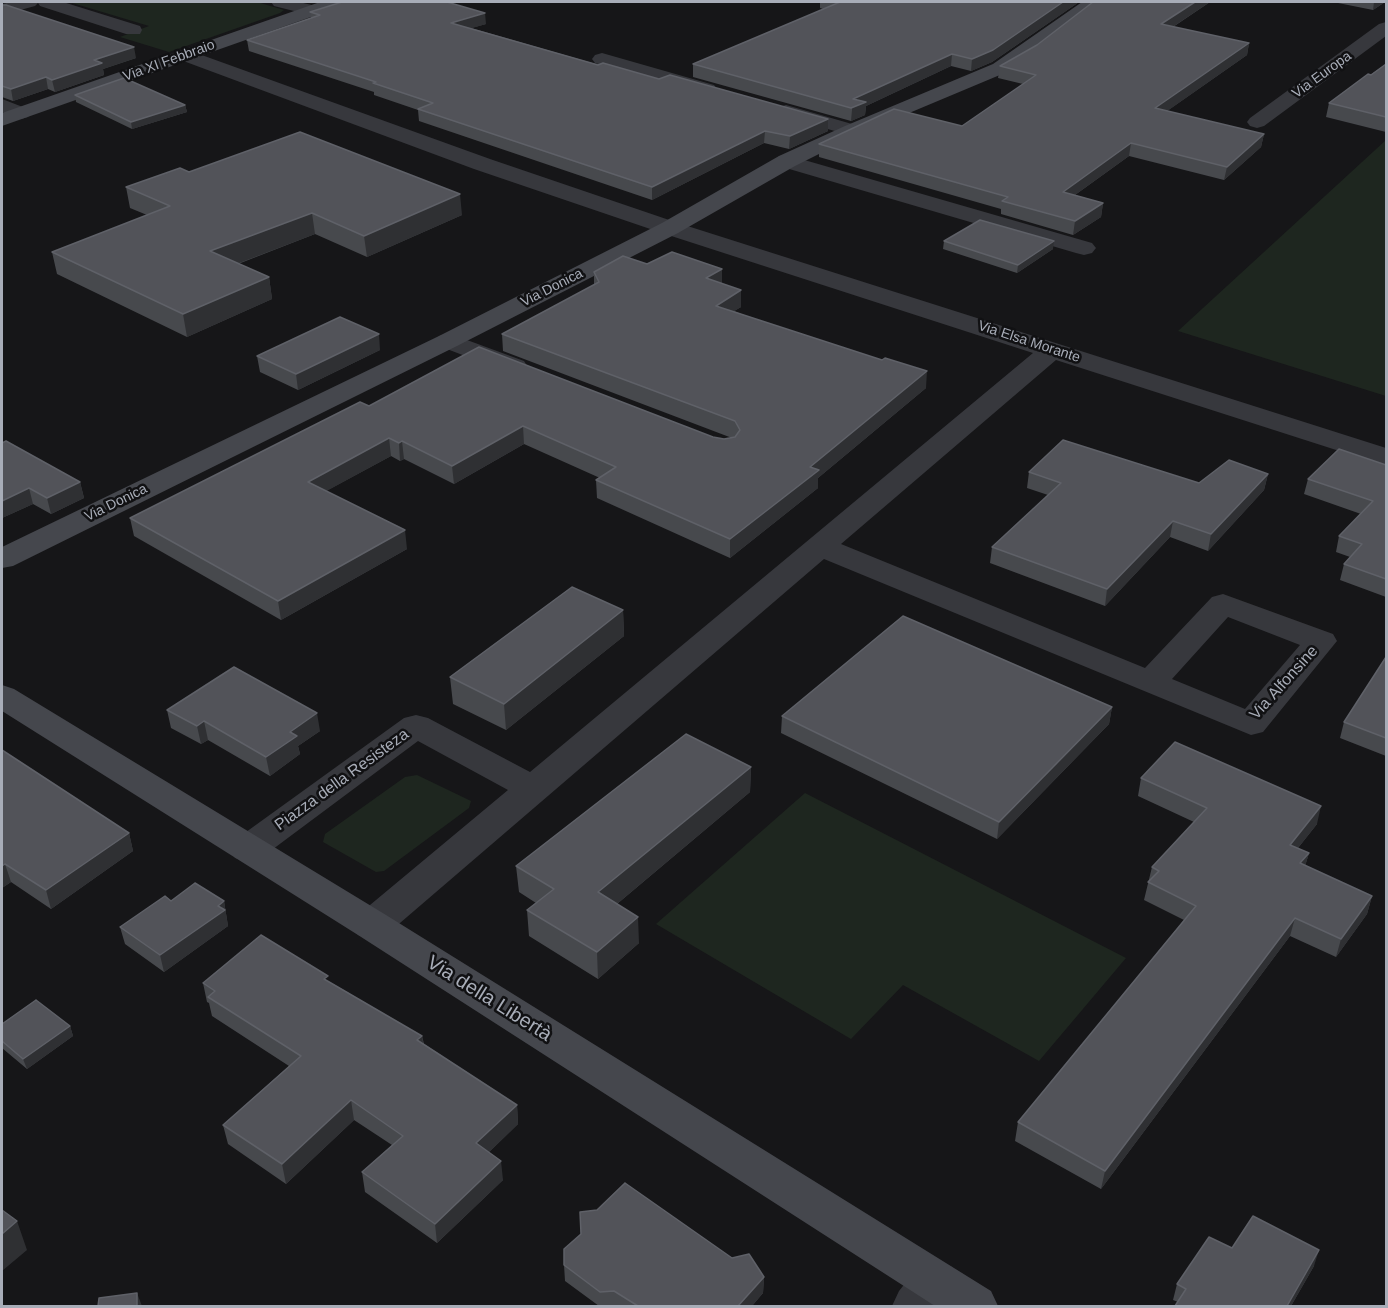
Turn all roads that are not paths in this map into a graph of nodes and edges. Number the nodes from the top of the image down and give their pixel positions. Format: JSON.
{"nodes":[{"id":1,"x":29,"y":2,"type":"edge"},
{"id":2,"x":46,"y":2,"type":"edge"},
{"id":3,"x":279,"y":2,"type":"edge"},
{"id":4,"x":336,"y":2,"type":"edge"},
{"id":5,"x":1093,"y":2,"type":"edge"},
{"id":6,"x":2,"y":10,"type":"edge"},
{"id":7,"x":310,"y":10,"type":"junction"},
{"id":8,"x":1386,"y":28,"type":"edge"},
{"id":9,"x":134,"y":30,"type":"dead end"},
{"id":10,"x":184,"y":55,"type":"junction"},
{"id":11,"x":602,"y":59,"type":"dead end"},
{"id":12,"x":727,"y":94,"type":"edge"},
{"id":13,"x":2,"y":105,"type":"edge"},
{"id":14,"x":772,"y":107,"type":"edge"},
{"id":15,"x":21,"y":112,"type":"junction"},
{"id":16,"x":2,"y":120,"type":"edge"},
{"id":17,"x":1257,"y":122,"type":"dead end"},
{"id":18,"x":852,"y":130,"type":"junction"},
{"id":19,"x":787,"y":161,"type":"junction"},
{"id":20,"x":670,"y":228,"type":"junction"},
{"id":21,"x":1084,"y":248,"type":"dead end"},
{"id":22,"x":447,"y":341,"type":"junction"},
{"id":23,"x":1053,"y":349,"type":"junction"},
{"id":24,"x":536,"y":375,"type":"edge"},
{"id":25,"x":1386,"y":457,"type":"edge"},
{"id":26,"x":820,"y":546,"type":"junction"},
{"id":27,"x":2,"y":559,"type":"edge"},
{"id":28,"x":1150,"y":682,"type":"junction"},
{"id":29,"x":2,"y":696,"type":"edge"},
{"id":30,"x":533,"y":789,"type":"junction"},
{"id":31,"x":248,"y":849,"type":"junction"},
{"id":32,"x":372,"y":925,"type":"junction"},
{"id":33,"x":926,"y":1294,"type":"edge"},
{"id":34,"x":974,"y":1306,"type":"edge"}],
"edges":[{"from":1,"to":6,"type":"street"},
{"from":2,"to":9,"type":"street"},
{"from":3,"to":7,"type":"street"},
{"from":4,"to":7,"type":"street","name":"Via XI Febbraio"},
{"from":5,"to":18,"type":"street","name":"Via Donica"},
{"from":7,"to":10,"type":"street","name":"Via XI Febbraio"},
{"from":8,"to":17,"type":"street","name":"Via Europa"},
{"from":10,"to":15,"type":"street","name":"Via XI Febbraio"},
{"from":10,"to":20,"type":"street","name":"Via Elsa Morante"},
{"from":11,"to":12,"type":"street"},
{"from":13,"to":15,"type":"street"},
{"from":14,"to":18,"type":"street"},
{"from":15,"to":16,"type":"street","name":"Via XI Febbraio"},
{"from":18,"to":19,"type":"street","name":"Via Donica"},
{"from":19,"to":20,"type":"street","name":"Via Donica"},
{"from":19,"to":21,"type":"street"},
{"from":20,"to":22,"type":"street","name":"Via Donica"},
{"from":20,"to":23,"type":"street","name":"Via Elsa Morante"},
{"from":22,"to":24,"type":"street"},
{"from":22,"to":27,"type":"street","name":"Via Donica"},
{"from":23,"to":25,"type":"street","name":"Via Elsa Morante"},
{"from":23,"to":26,"type":"street"},
{"from":26,"to":28,"type":"street","name":"Via Alfonsine"},
{"from":26,"to":30,"type":"street"},
{"from":28,"to":28,"type":"street","name":"Via Alfonsine"},
{"from":29,"to":31,"type":"street","name":"Via della Libertà"},
{"from":30,"to":31,"type":"street","name":"Piazza della Resisteza"},
{"from":30,"to":32,"type":"street"},
{"from":31,"to":32,"type":"street","name":"Via della Libertà"},
{"from":32,"to":33,"type":"street","name":"Via della Libertà"},
{"from":33,"to":34,"type":"street","name":"Via della Libertà"}]}
